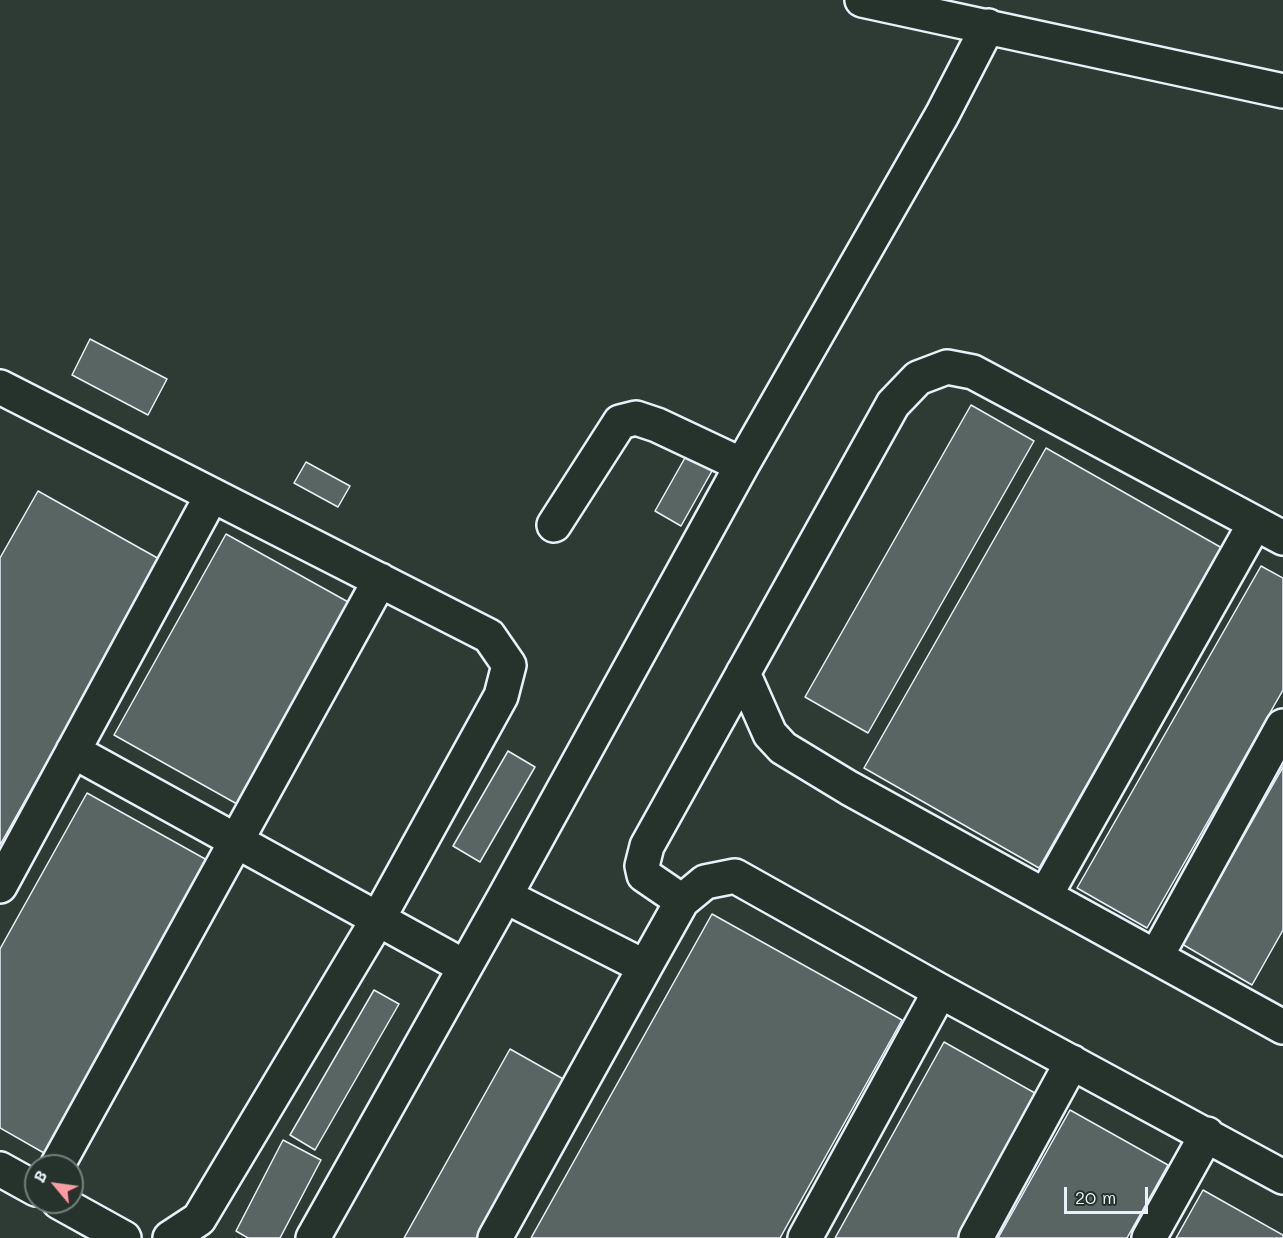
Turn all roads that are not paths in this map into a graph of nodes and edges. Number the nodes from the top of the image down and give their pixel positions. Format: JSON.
{"nodes":[{"id":1,"x":862,"y":0,"type":"edge"},
{"id":2,"x":988,"y":26,"type":"junction"},
{"id":3,"x":1283,"y":91,"type":"edge"},
{"id":4,"x":0,"y":387,"type":"edge"},
{"id":5,"x":742,"y":465,"type":"junction"},
{"id":6,"x":212,"y":495,"type":"junction"},
{"id":7,"x":1255,"y":523,"type":"junction"},
{"id":8,"x":554,"y":525,"type":"dead end"},
{"id":9,"x":1283,"y":538,"type":"edge"},
{"id":10,"x":380,"y":580,"type":"junction"},
{"id":11,"x":743,"y":673,"type":"junction"},
{"id":12,"x":1283,"y":726,"type":"edge"},
{"id":13,"x":73,"y":751,"type":"junction"},
{"id":14,"x":237,"y":841,"type":"junction"},
{"id":15,"x":0,"y":886,"type":"edge"},
{"id":16,"x":505,"y":896,"type":"junction"},
{"id":17,"x":1045,"y":896,"type":"junction"},
{"id":18,"x":682,"y":901,"type":"junction"},
{"id":19,"x":378,"y":919,"type":"junction"},
{"id":20,"x":1156,"y":957,"type":"junction"},
{"id":21,"x":465,"y":967,"type":"junction"},
{"id":22,"x":645,"y":967,"type":"junction"},
{"id":23,"x":940,"y":991,"type":"junction"},
{"id":24,"x":1283,"y":1027,"type":"edge"},
{"id":25,"x":1072,"y":1062,"type":"junction"},
{"id":26,"x":1207,"y":1134,"type":"junction"},
{"id":27,"x":64,"y":1154,"type":"edge"},
{"id":28,"x":0,"y":1169,"type":"edge"},
{"id":29,"x":1283,"y":1177,"type":"edge"},
{"id":30,"x":24,"y":1182,"type":"edge"},
{"id":31,"x":81,"y":1214,"type":"edge"},
{"id":32,"x":124,"y":1238,"type":"edge"},
{"id":33,"x":170,"y":1238,"type":"edge"},
{"id":34,"x":313,"y":1238,"type":"edge"},
{"id":35,"x":495,"y":1238,"type":"edge"},
{"id":36,"x":805,"y":1238,"type":"edge"},
{"id":37,"x":976,"y":1238,"type":"edge"},
{"id":38,"x":1149,"y":1238,"type":"edge"}],
"edges":[{"from":1,"to":2,"type":"lane"},
{"from":2,"to":3,"type":"lane"},
{"from":2,"to":5,"type":"lane"},
{"from":4,"to":6,"type":"lane"},
{"from":5,"to":8,"type":"lane"},
{"from":5,"to":16,"type":"lane"},
{"from":6,"to":10,"type":"lane"},
{"from":6,"to":13,"type":"lane"},
{"from":7,"to":9,"type":"lane"},
{"from":7,"to":11,"type":"lane"},
{"from":7,"to":17,"type":"lane"},
{"from":10,"to":14,"type":"lane"},
{"from":10,"to":19,"type":"lane"},
{"from":11,"to":17,"type":"lane"},
{"from":11,"to":18,"type":"lane"},
{"from":12,"to":20,"type":"lane"},
{"from":13,"to":14,"type":"lane"},
{"from":13,"to":15,"type":"lane"},
{"from":14,"to":19,"type":"lane"},
{"from":14,"to":27,"type":"lane"},
{"from":16,"to":21,"type":"lane"},
{"from":16,"to":22,"type":"lane"},
{"from":17,"to":20,"type":"lane"},
{"from":18,"to":22,"type":"lane"},
{"from":18,"to":23,"type":"lane"},
{"from":19,"to":21,"type":"lane"},
{"from":19,"to":33,"type":"lane"},
{"from":20,"to":24,"type":"lane"},
{"from":21,"to":34,"type":"lane"},
{"from":22,"to":35,"type":"lane"},
{"from":23,"to":25,"type":"lane"},
{"from":23,"to":36,"type":"lane"},
{"from":25,"to":26,"type":"lane"},
{"from":25,"to":37,"type":"lane"},
{"from":26,"to":29,"type":"lane"},
{"from":26,"to":38,"type":"lane"},
{"from":28,"to":30,"type":"lane"},
{"from":31,"to":32,"type":"lane"}]}
